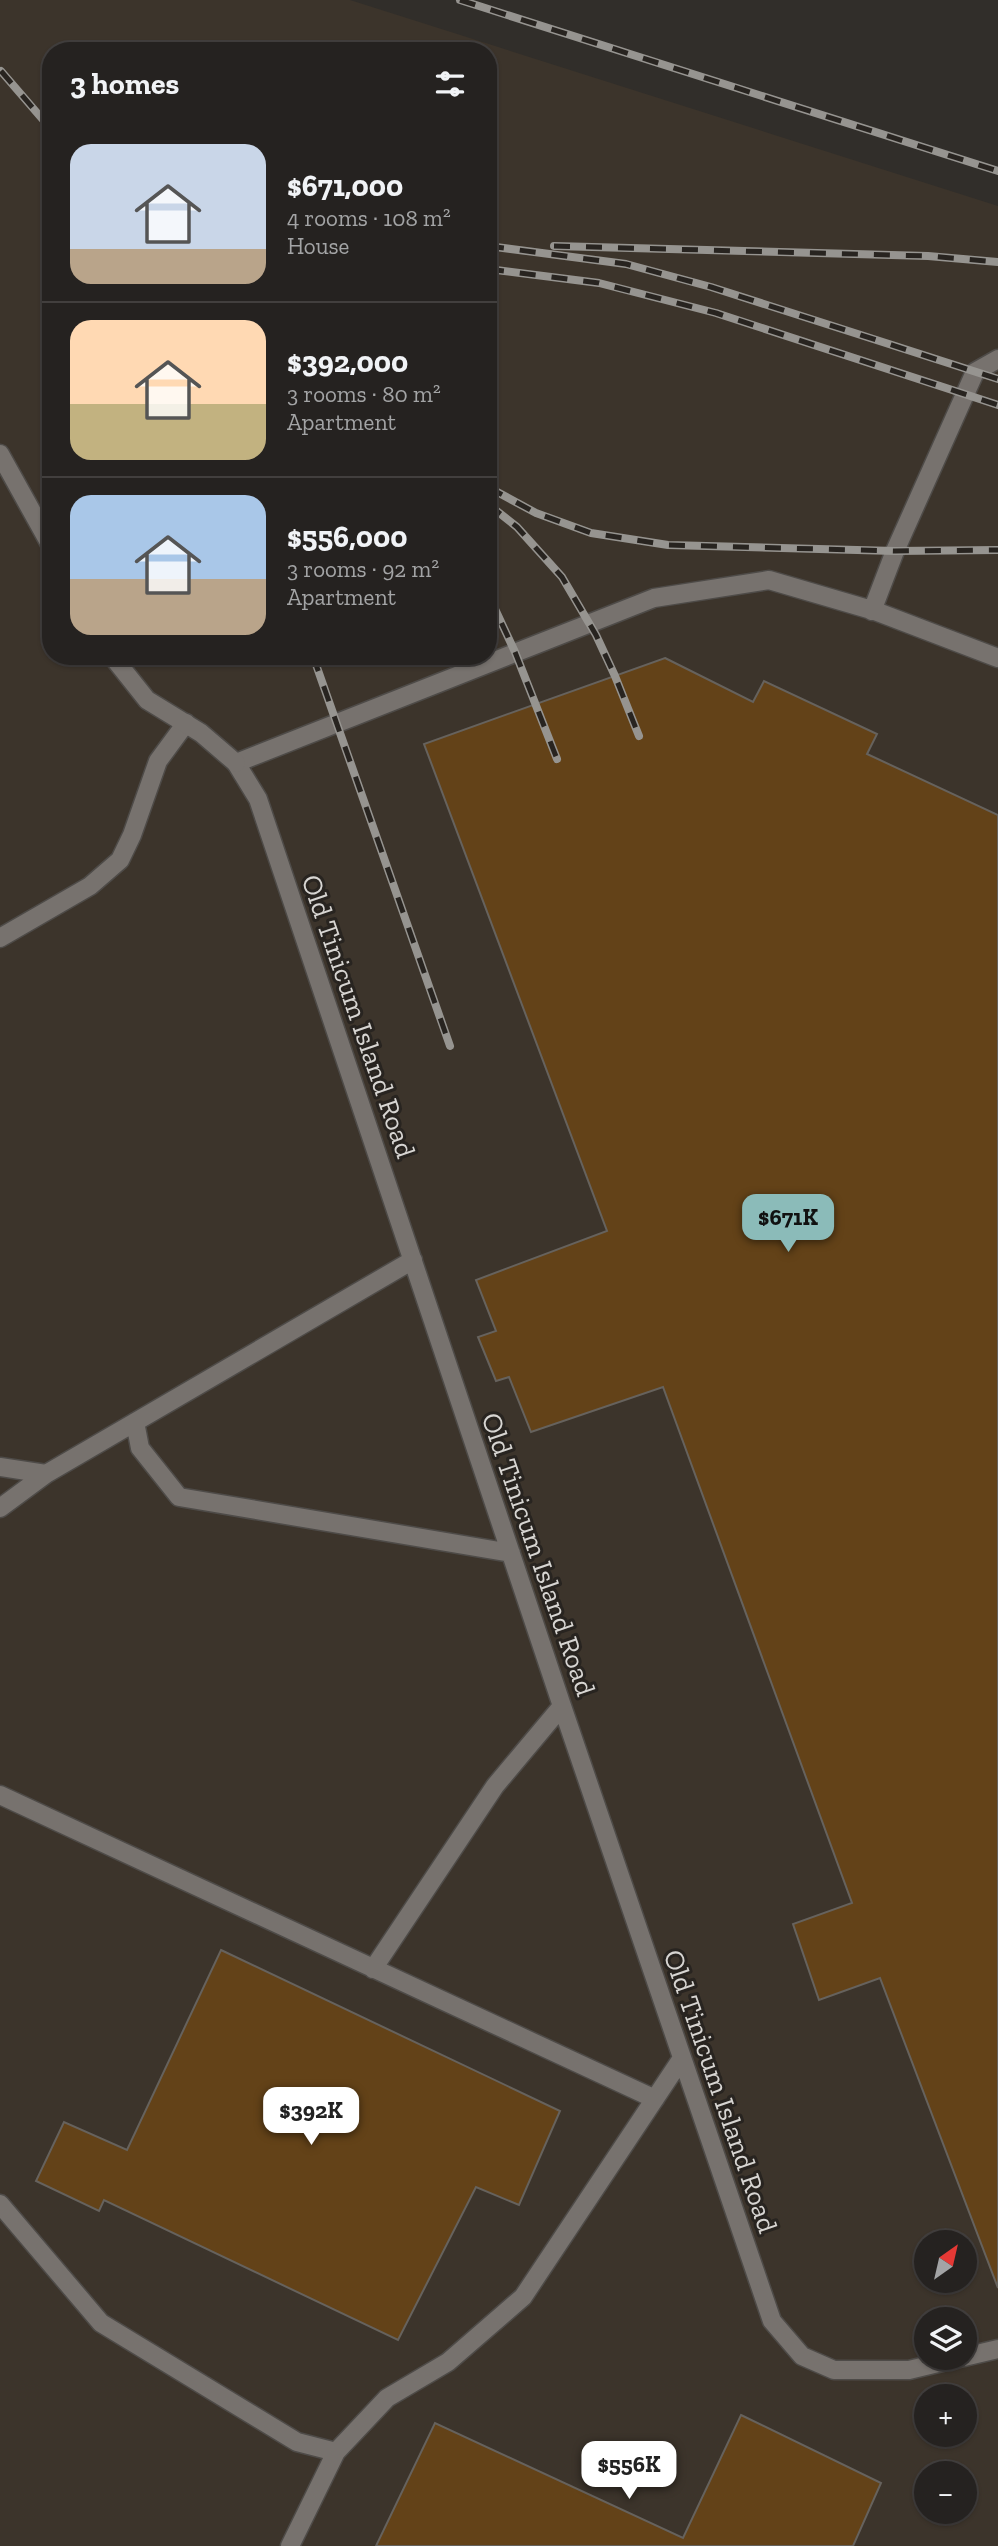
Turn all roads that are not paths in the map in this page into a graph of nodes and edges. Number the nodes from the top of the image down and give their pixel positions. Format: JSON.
{"nodes":[{"id":1,"x":998,"y":359,"type":"edge"},
{"id":2,"x":0,"y":454,"type":"edge"},
{"id":3,"x":42,"y":530,"type":"edge"},
{"id":4,"x":872,"y":611,"type":"junction"},
{"id":5,"x":998,"y":658,"type":"edge"},
{"id":6,"x":497,"y":660,"type":"edge"},
{"id":7,"x":119,"y":665,"type":"edge"},
{"id":8,"x":484,"y":665,"type":"edge"},
{"id":9,"x":186,"y":723,"type":"junction"},
{"id":10,"x":236,"y":763,"type":"junction"},
{"id":11,"x":0,"y":938,"type":"edge"},
{"id":12,"x":413,"y":1260,"type":"junction"},
{"id":13,"x":135,"y":1422,"type":"junction"},
{"id":14,"x":0,"y":1467,"type":"edge"},
{"id":15,"x":46,"y":1474,"type":"junction"},
{"id":16,"x":0,"y":1508,"type":"edge"},
{"id":17,"x":511,"y":1553,"type":"junction"},
{"id":18,"x":562,"y":1706,"type":"junction"},
{"id":19,"x":0,"y":1795,"type":"edge"},
{"id":20,"x":373,"y":1969,"type":"junction"},
{"id":21,"x":682,"y":2057,"type":"junction"},
{"id":22,"x":655,"y":2099,"type":"junction"},
{"id":23,"x":0,"y":2204,"type":"edge"},
{"id":24,"x":998,"y":2349,"type":"edge"},
{"id":25,"x":977,"y":2354,"type":"edge"},
{"id":26,"x":914,"y":2369,"type":"edge"},
{"id":27,"x":336,"y":2452,"type":"junction"},
{"id":28,"x":290,"y":2546,"type":"edge"}],
"edges":[{"from":1,"to":4,"type":"street"},
{"from":2,"to":3,"type":"street"},
{"from":4,"to":5,"type":"street"},
{"from":4,"to":6,"type":"street"},
{"from":7,"to":9,"type":"street","name":"Old Tinicum Island Road"},
{"from":8,"to":10,"type":"street"},
{"from":9,"to":10,"type":"street","name":"Old Tinicum Island Road"},
{"from":9,"to":11,"type":"street"},
{"from":10,"to":12,"type":"street","name":"Old Tinicum Island Road"},
{"from":12,"to":13,"type":"street"},
{"from":12,"to":17,"type":"street","name":"Old Tinicum Island Road"},
{"from":13,"to":15,"type":"street"},
{"from":13,"to":17,"type":"street"},
{"from":14,"to":15,"type":"street"},
{"from":15,"to":16,"type":"street"},
{"from":17,"to":18,"type":"street","name":"Old Tinicum Island Road"},
{"from":18,"to":20,"type":"street"},
{"from":18,"to":21,"type":"street","name":"Old Tinicum Island Road"},
{"from":19,"to":20,"type":"street"},
{"from":20,"to":22,"type":"street"},
{"from":21,"to":22,"type":"street"},
{"from":21,"to":26,"type":"street","name":"Old Tinicum Island Road"},
{"from":22,"to":27,"type":"street"},
{"from":23,"to":27,"type":"street"},
{"from":24,"to":25,"type":"street","name":"Old Tinicum Island Road"},
{"from":27,"to":28,"type":"street"}]}
